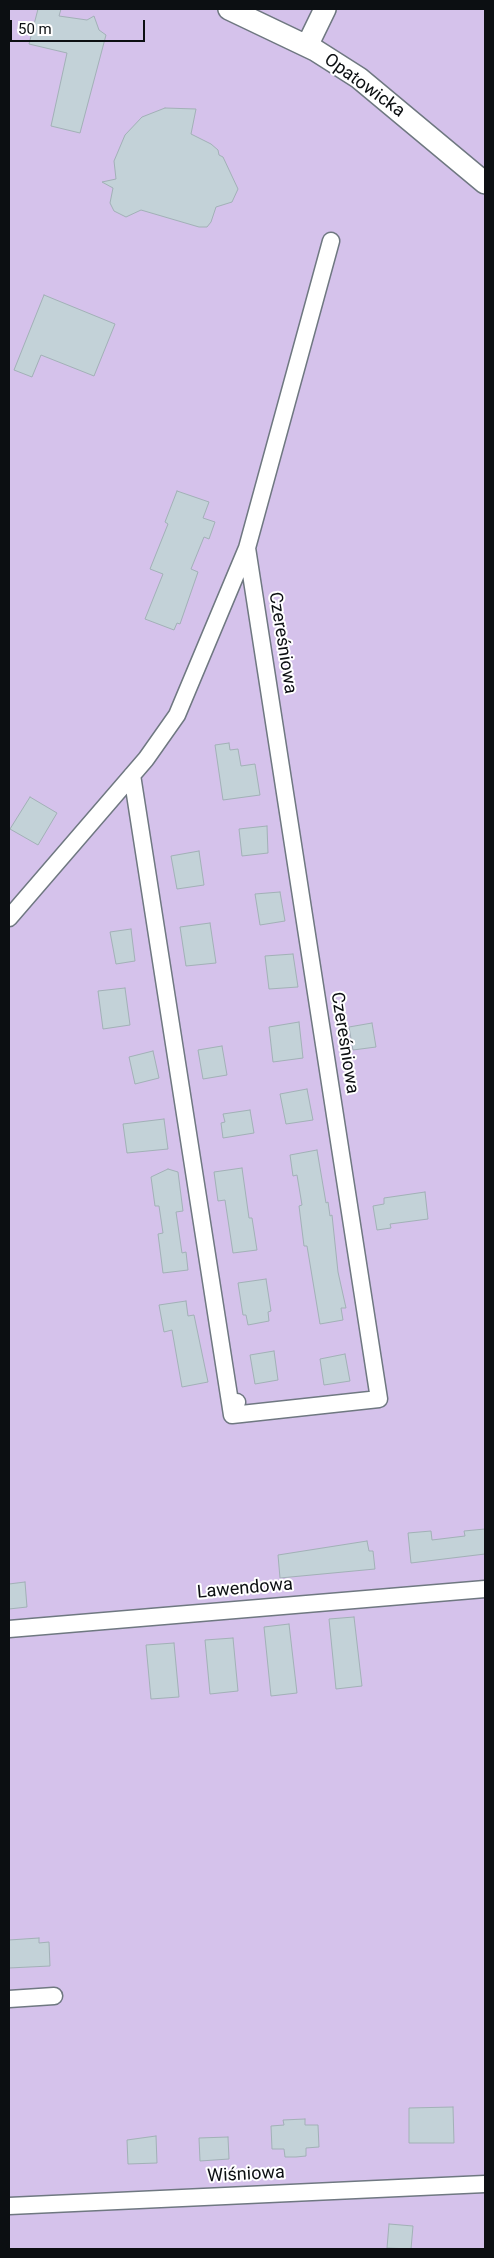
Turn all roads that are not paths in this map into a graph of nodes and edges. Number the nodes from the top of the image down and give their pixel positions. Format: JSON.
{"nodes":[{"id":1,"x":230,"y":9,"type":"edge"},
{"id":2,"x":325,"y":9,"type":"edge"},
{"id":3,"x":307,"y":46,"type":"junction"},
{"id":4,"x":485,"y":182,"type":"edge"},
{"id":5,"x":331,"y":241,"type":"dead end"},
{"id":6,"x":247,"y":548,"type":"junction"},
{"id":7,"x":132,"y":775,"type":"junction"},
{"id":8,"x":9,"y":918,"type":"edge"},
{"id":9,"x":485,"y":1589,"type":"edge"},
{"id":10,"x":9,"y":1629,"type":"edge"},
{"id":11,"x":54,"y":1996,"type":"dead end"},
{"id":12,"x":9,"y":1999,"type":"edge"},
{"id":13,"x":485,"y":2184,"type":"edge"},
{"id":14,"x":9,"y":2206,"type":"edge"}],
"edges":[{"from":1,"to":3,"type":"street","name":"Opatowicka"},
{"from":2,"to":3,"type":"street"},
{"from":3,"to":4,"type":"street","name":"Opatowicka"},
{"from":5,"to":6,"type":"street","name":"Czereśniowa"},
{"from":6,"to":7,"type":"street","name":"Czereśniowa"},
{"from":6,"to":7,"type":"street","name":"Czereśniowa"},
{"from":7,"to":8,"type":"street","name":"Czereśniowa"},
{"from":9,"to":10,"type":"street","name":"Lawendowa"},
{"from":11,"to":12,"type":"street"},
{"from":13,"to":14,"type":"street","name":"Wiśniowa"}]}
